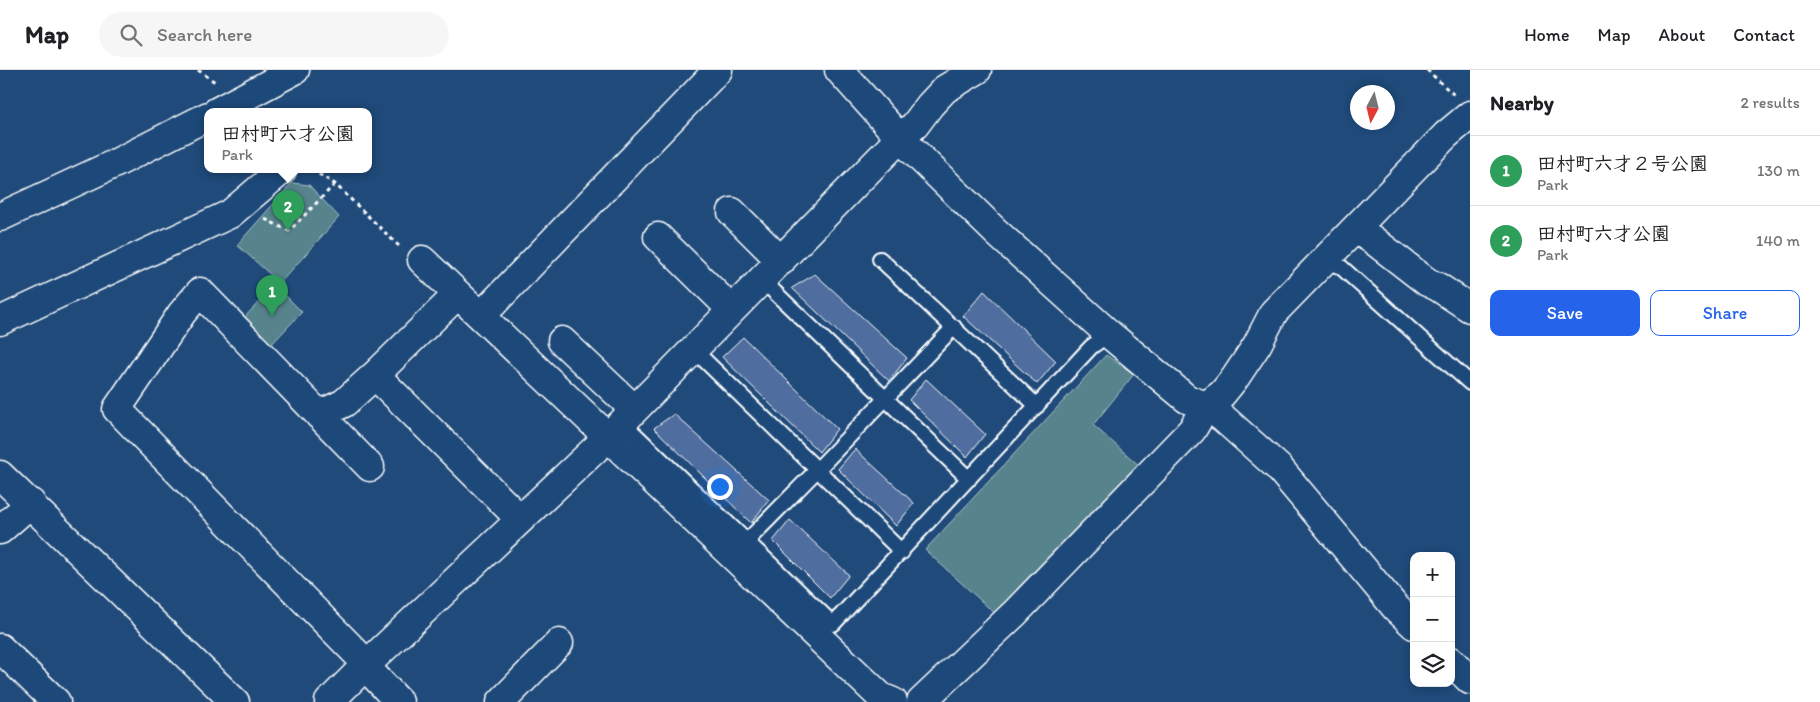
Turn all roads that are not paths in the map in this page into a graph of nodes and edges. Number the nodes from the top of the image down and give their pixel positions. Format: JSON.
{"nodes":[{"id":1,"x":295,"y":70,"type":"edge"},
{"id":2,"x":718,"y":70,"type":"edge"},
{"id":3,"x":838,"y":70,"type":"edge"},
{"id":4,"x":977,"y":70,"type":"edge"},
{"id":5,"x":246,"y":106,"type":"edge"},
{"id":6,"x":1464,"y":107,"type":"edge"},
{"id":7,"x":204,"y":118,"type":"edge"},
{"id":8,"x":900,"y":138,"type":"junction"},
{"id":9,"x":278,"y":173,"type":"edge"},
{"id":10,"x":732,"y":212,"type":"dead end"},
{"id":11,"x":0,"y":218,"type":"edge"},
{"id":12,"x":1355,"y":229,"type":"junction"},
{"id":13,"x":658,"y":237,"type":"dead end"},
{"id":14,"x":880,"y":259,"type":"dead end"},
{"id":15,"x":422,"y":260,"type":"road end"},
{"id":16,"x":1324,"y":260,"type":"junction"},
{"id":17,"x":782,"y":261,"type":"junction"},
{"id":18,"x":762,"y":279,"type":"junction"},
{"id":19,"x":457,"y":295,"type":"junction"},
{"id":20,"x":1470,"y":308,"type":"edge"},
{"id":21,"x":732,"y":310,"type":"junction"},
{"id":22,"x":481,"y":316,"type":"junction"},
{"id":23,"x":0,"y":321,"type":"edge"},
{"id":24,"x":954,"y":327,"type":"junction"},
{"id":25,"x":1109,"y":334,"type":"junction"},
{"id":26,"x":562,"y":341,"type":"dead end"},
{"id":27,"x":693,"y":349,"type":"junction"},
{"id":28,"x":375,"y":375,"type":"junction"},
{"id":29,"x":1470,"y":383,"type":"edge"},
{"id":30,"x":886,"y":400,"type":"junction"},
{"id":31,"x":1036,"y":406,"type":"junction"},
{"id":32,"x":1206,"y":406,"type":"junction"},
{"id":33,"x":320,"y":415,"type":"junction"},
{"id":34,"x":621,"y":423,"type":"junction"},
{"id":35,"x":370,"y":467,"type":"dead end"},
{"id":36,"x":817,"y":470,"type":"junction"},
{"id":37,"x":0,"y":475,"type":"edge"},
{"id":38,"x":969,"y":479,"type":"junction"},
{"id":39,"x":31,"y":503,"type":"junction"},
{"id":40,"x":520,"y":519,"type":"junction"},
{"id":41,"x":0,"y":530,"type":"edge"},
{"id":42,"x":747,"y":541,"type":"junction"},
{"id":43,"x":902,"y":552,"type":"junction"},
{"id":44,"x":1410,"y":621,"type":"edge"},
{"id":45,"x":559,"y":643,"type":"dead end"},
{"id":46,"x":0,"y":648,"type":"edge"},
{"id":47,"x":366,"y":665,"type":"junction"},
{"id":48,"x":1455,"y":665,"type":"edge"},
{"id":49,"x":1470,"y":680,"type":"edge"},
{"id":50,"x":56,"y":702,"type":"edge"},
{"id":51,"x":235,"y":702,"type":"edge"},
{"id":52,"x":329,"y":702,"type":"edge"},
{"id":53,"x":399,"y":702,"type":"edge"},
{"id":54,"x":501,"y":702,"type":"edge"},
{"id":55,"x":893,"y":702,"type":"edge"},
{"id":56,"x":921,"y":702,"type":"edge"}],
"edges":[{"from":1,"to":5,"type":"street"},
{"from":2,"to":22,"type":"street"},
{"from":3,"to":8,"type":"street"},
{"from":4,"to":8,"type":"street"},
{"from":6,"to":12,"type":"street"},
{"from":7,"to":11,"type":"street"},
{"from":8,"to":17,"type":"street"},
{"from":8,"to":25,"type":"street"},
{"from":9,"to":23,"type":"street"},
{"from":10,"to":17,"type":"street"},
{"from":12,"to":16,"type":"street"},
{"from":12,"to":20,"type":"street"},
{"from":13,"to":21,"type":"street"},
{"from":14,"to":24,"type":"lane"},
{"from":15,"to":19,"type":"street"},
{"from":16,"to":29,"type":"lane"},
{"from":16,"to":32,"type":"street"},
{"from":17,"to":18,"type":"street"},
{"from":18,"to":21,"type":"street"},
{"from":18,"to":30,"type":"lane"},
{"from":19,"to":22,"type":"street"},
{"from":19,"to":28,"type":"street"},
{"from":21,"to":27,"type":"street"},
{"from":22,"to":34,"type":"street"},
{"from":24,"to":30,"type":"lane"},
{"from":24,"to":31,"type":"lane"},
{"from":25,"to":31,"type":"lane"},
{"from":25,"to":32,"type":"street"},
{"from":26,"to":34,"type":"street"},
{"from":27,"to":34,"type":"street"},
{"from":27,"to":36,"type":"lane"},
{"from":28,"to":33,"type":"street"},
{"from":28,"to":40,"type":"street"},
{"from":30,"to":36,"type":"lane"},
{"from":30,"to":38,"type":"lane"},
{"from":31,"to":38,"type":"lane"},
{"from":32,"to":44,"type":"street"},
{"from":32,"to":56,"type":"street"},
{"from":33,"to":35,"type":"street"},
{"from":33,"to":47,"type":"street"},
{"from":34,"to":40,"type":"street"},
{"from":34,"to":42,"type":"lane"},
{"from":34,"to":55,"type":"street"},
{"from":36,"to":42,"type":"lane"},
{"from":36,"to":43,"type":"lane"},
{"from":37,"to":39,"type":"street"},
{"from":38,"to":43,"type":"lane"},
{"from":39,"to":41,"type":"street"},
{"from":39,"to":51,"type":"street"},
{"from":40,"to":47,"type":"street"},
{"from":42,"to":43,"type":"lane"},
{"from":45,"to":54,"type":"street"},
{"from":46,"to":50,"type":"street"},
{"from":47,"to":52,"type":"street"},
{"from":47,"to":53,"type":"street"},
{"from":48,"to":49,"type":"street"}]}
